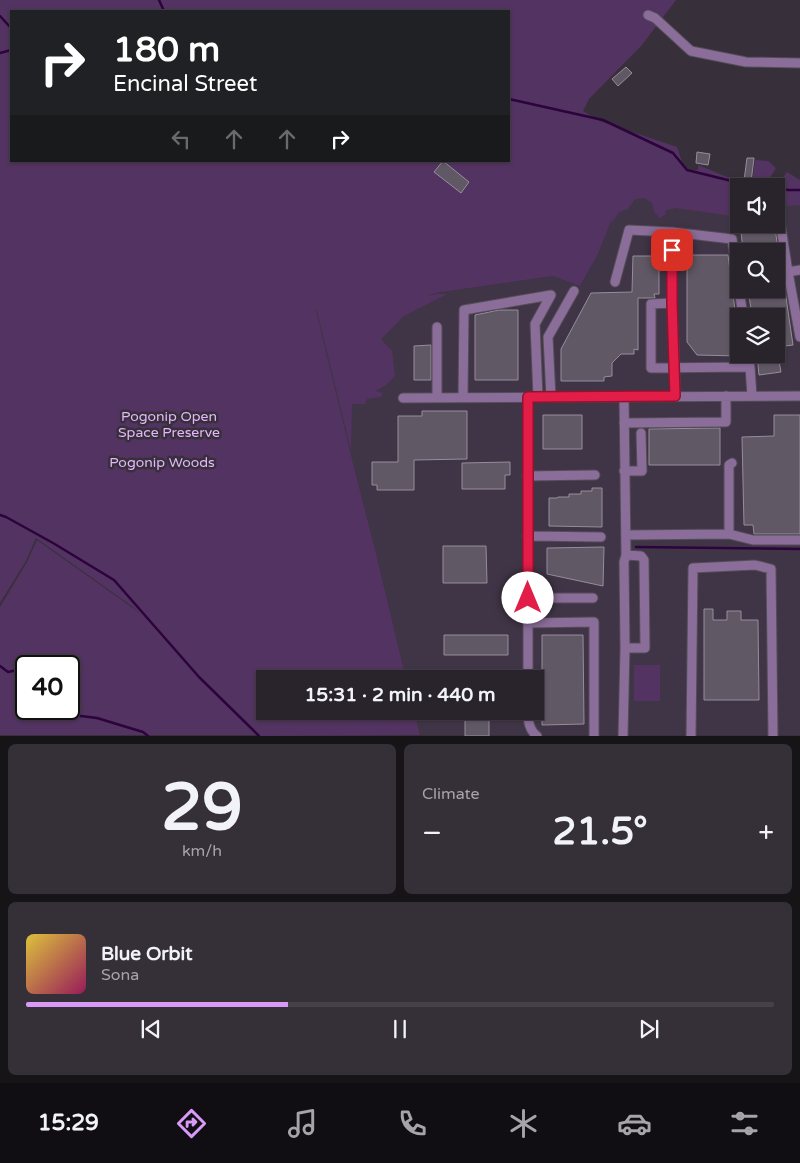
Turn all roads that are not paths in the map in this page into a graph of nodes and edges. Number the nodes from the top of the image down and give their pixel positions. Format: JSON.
{"nodes":[{"id":1,"x":648,"y":15,"type":"dead end"},
{"id":2,"x":800,"y":63,"type":"edge"},
{"id":3,"x":672,"y":232,"type":"junction"},
{"id":4,"x":782,"y":233,"type":"edge"},
{"id":5,"x":732,"y":243,"type":"edge"},
{"id":6,"x":800,"y":270,"type":"edge"},
{"id":7,"x":788,"y":272,"type":"junction"},
{"id":8,"x":615,"y":282,"type":"dead end"},
{"id":9,"x":574,"y":291,"type":"dead end"},
{"id":10,"x":672,"y":303,"type":"junction"},
{"id":11,"x":437,"y":327,"type":"dead end"},
{"id":12,"x":800,"y":337,"type":"edge"},
{"id":13,"x":749,"y":363,"type":"edge"},
{"id":14,"x":750,"y":367,"type":"junction"},
{"id":15,"x":674,"y":368,"type":"junction"},
{"id":16,"x":675,"y":396,"type":"junction"},
{"id":17,"x":726,"y":396,"type":"junction"},
{"id":18,"x":752,"y":396,"type":"junction"},
{"id":19,"x":800,"y":396,"type":"edge"},
{"id":20,"x":437,"y":397,"type":"junction"},
{"id":21,"x":464,"y":397,"type":"junction"},
{"id":22,"x":528,"y":397,"type":"junction"},
{"id":23,"x":538,"y":397,"type":"junction"},
{"id":24,"x":551,"y":397,"type":"junction"},
{"id":25,"x":624,"y":397,"type":"junction"},
{"id":26,"x":403,"y":398,"type":"dead end"},
{"id":27,"x":624,"y":423,"type":"junction"},
{"id":28,"x":641,"y":433,"type":"dead end"},
{"id":29,"x":732,"y":463,"type":"dead end"},
{"id":30,"x":624,"y":471,"type":"junction"},
{"id":31,"x":596,"y":475,"type":"dead end"},
{"id":32,"x":527,"y":476,"type":"junction"},
{"id":33,"x":730,"y":534,"type":"junction"},
{"id":34,"x":626,"y":535,"type":"junction"},
{"id":35,"x":528,"y":536,"type":"junction"},
{"id":36,"x":601,"y":537,"type":"dead end"},
{"id":37,"x":800,"y":540,"type":"edge"},
{"id":38,"x":626,"y":555,"type":"junction"},
{"id":39,"x":528,"y":598,"type":"junction"},
{"id":40,"x":593,"y":598,"type":"dead end"},
{"id":41,"x":528,"y":623,"type":"junction"},
{"id":42,"x":625,"y":648,"type":"junction"},
{"id":43,"x":528,"y":670,"type":"edge"},
{"id":44,"x":529,"y":720,"type":"edge"},
{"id":45,"x":533,"y":735,"type":"edge"},
{"id":46,"x":594,"y":736,"type":"edge"},
{"id":47,"x":623,"y":736,"type":"edge"},
{"id":48,"x":691,"y":736,"type":"edge"},
{"id":49,"x":772,"y":736,"type":"edge"}],
"edges":[{"from":1,"to":2,"type":"street"},
{"from":3,"to":5,"type":"street"},
{"from":3,"to":8,"type":"street"},
{"from":3,"to":10,"type":"street"},
{"from":4,"to":7,"type":"street"},
{"from":6,"to":7,"type":"street"},
{"from":7,"to":12,"type":"street"},
{"from":9,"to":24,"type":"street"},
{"from":10,"to":15,"type":"street"},
{"from":10,"to":15,"type":"street"},
{"from":11,"to":20,"type":"street"},
{"from":13,"to":14,"type":"street"},
{"from":14,"to":15,"type":"street"},
{"from":14,"to":18,"type":"street"},
{"from":15,"to":16,"type":"street"},
{"from":16,"to":17,"type":"street"},
{"from":16,"to":25,"type":"street"},
{"from":17,"to":18,"type":"street"},
{"from":17,"to":27,"type":"street"},
{"from":18,"to":19,"type":"street"},
{"from":20,"to":21,"type":"street"},
{"from":20,"to":26,"type":"street"},
{"from":21,"to":22,"type":"street"},
{"from":21,"to":23,"type":"street"},
{"from":22,"to":23,"type":"street"},
{"from":22,"to":32,"type":"street"},
{"from":23,"to":24,"type":"street"},
{"from":24,"to":25,"type":"street"},
{"from":25,"to":27,"type":"street"},
{"from":27,"to":30,"type":"street"},
{"from":28,"to":30,"type":"street"},
{"from":29,"to":33,"type":"street"},
{"from":30,"to":34,"type":"street"},
{"from":31,"to":32,"type":"street"},
{"from":32,"to":35,"type":"street"},
{"from":33,"to":34,"type":"street"},
{"from":33,"to":37,"type":"street"},
{"from":34,"to":38,"type":"street"},
{"from":35,"to":36,"type":"street"},
{"from":35,"to":39,"type":"street"},
{"from":38,"to":42,"type":"street"},
{"from":38,"to":42,"type":"street"},
{"from":39,"to":40,"type":"street"},
{"from":39,"to":41,"type":"street"},
{"from":41,"to":43,"type":"street"},
{"from":41,"to":46,"type":"street"},
{"from":42,"to":47,"type":"street"},
{"from":44,"to":45,"type":"street"},
{"from":48,"to":49,"type":"street"}]}
